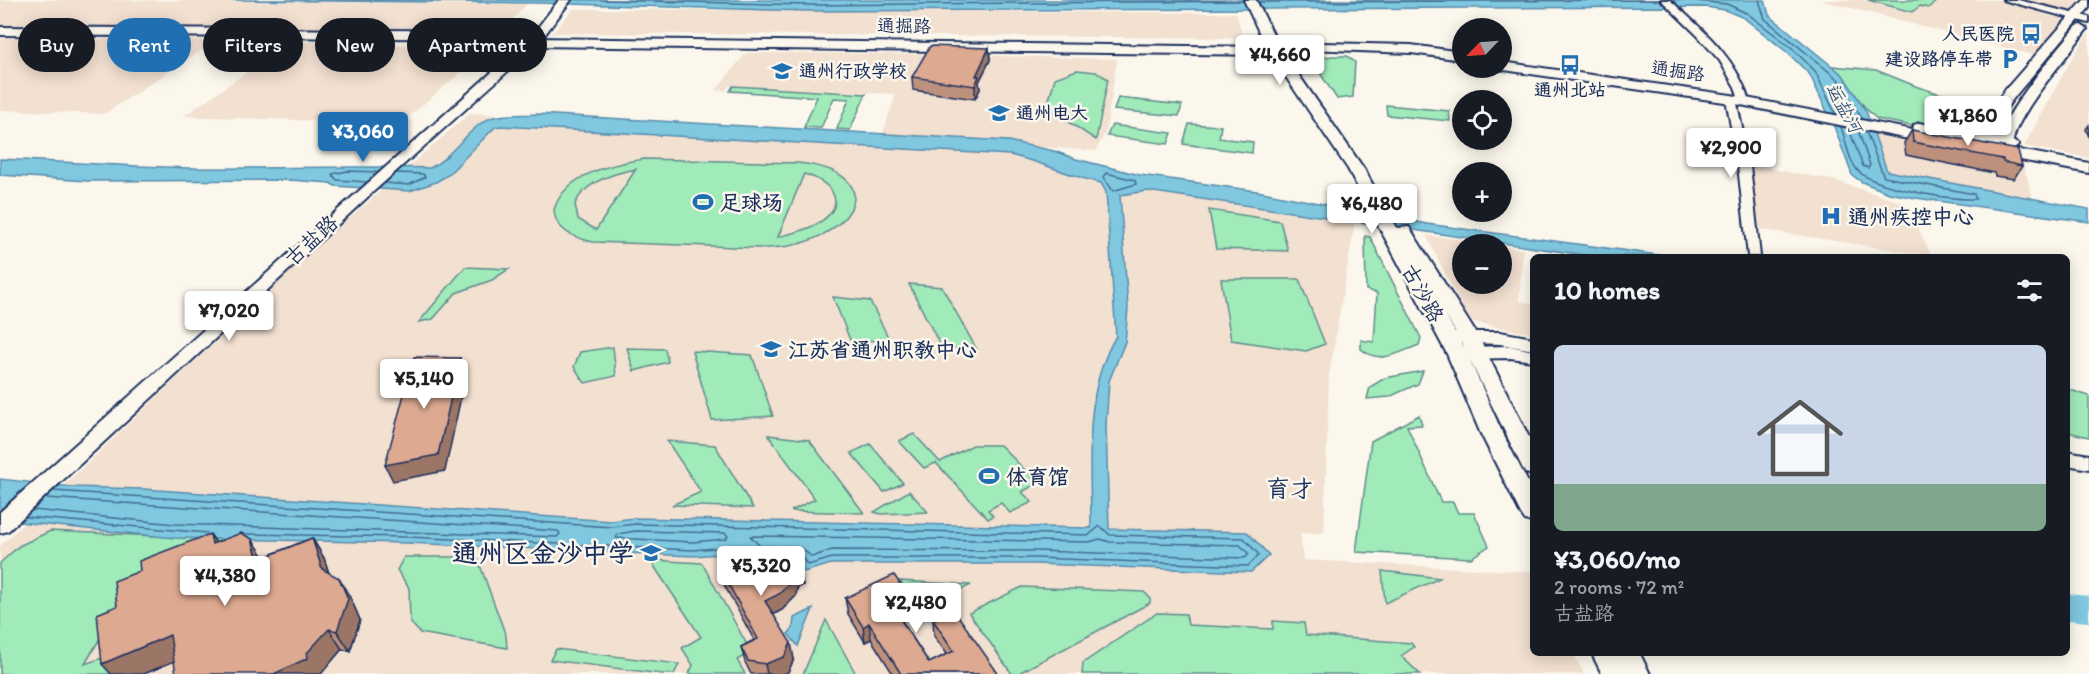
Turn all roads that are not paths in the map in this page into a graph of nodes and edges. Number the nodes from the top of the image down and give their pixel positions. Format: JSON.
{"nodes":[{"id":1,"x":1250,"y":0,"type":"edge"},
{"id":2,"x":1263,"y":0,"type":"edge"},
{"id":3,"x":1665,"y":0,"type":"edge"},
{"id":4,"x":2007,"y":0,"type":"edge"},
{"id":5,"x":2089,"y":2,"type":"edge"},
{"id":6,"x":555,"y":4,"type":"edge"},
{"id":7,"x":1263,"y":14,"type":"junction"},
{"id":8,"x":544,"y":18,"type":"edge"},
{"id":9,"x":2085,"y":19,"type":"edge"},
{"id":10,"x":0,"y":30,"type":"edge"},
{"id":11,"x":0,"y":35,"type":"edge"},
{"id":12,"x":407,"y":36,"type":"edge"},
{"id":13,"x":407,"y":37,"type":"edge"},
{"id":14,"x":547,"y":38,"type":"edge"},
{"id":15,"x":1279,"y":48,"type":"junction"},
{"id":16,"x":1452,"y":55,"type":"edge"},
{"id":17,"x":1452,"y":61,"type":"edge"},
{"id":18,"x":1512,"y":62,"type":"edge"},
{"id":19,"x":1512,"y":67,"type":"edge"},
{"id":20,"x":491,"y":72,"type":"edge"},
{"id":21,"x":1739,"y":98,"type":"junction"},
{"id":22,"x":1978,"y":143,"type":"junction"},
{"id":23,"x":2002,"y":148,"type":"junction"},
{"id":24,"x":2089,"y":160,"type":"edge"},
{"id":25,"x":2089,"y":168,"type":"edge"},
{"id":26,"x":1754,"y":254,"type":"edge"},
{"id":27,"x":1530,"y":343,"type":"edge"},
{"id":28,"x":1463,"y":346,"type":"junction"},
{"id":29,"x":1530,"y":355,"type":"edge"},
{"id":30,"x":2070,"y":446,"type":"edge"},
{"id":31,"x":2089,"y":449,"type":"edge"},
{"id":32,"x":2070,"y":459,"type":"edge"},
{"id":33,"x":1530,"y":462,"type":"edge"},
{"id":34,"x":2089,"y":462,"type":"edge"},
{"id":35,"x":56,"y":468,"type":"junction"},
{"id":36,"x":1530,"y":508,"type":"edge"},
{"id":37,"x":0,"y":511,"type":"edge"},
{"id":38,"x":0,"y":525,"type":"edge"},
{"id":39,"x":1606,"y":656,"type":"edge"},
{"id":40,"x":1628,"y":656,"type":"edge"},
{"id":41,"x":1614,"y":674,"type":"edge"},
{"id":42,"x":1637,"y":674,"type":"edge"}],
"edges":[{"from":1,"to":7,"type":"main road","name":"古沙路"},
{"from":2,"to":7,"type":"main road","name":"古沙路"},
{"from":3,"to":21,"type":"street"},
{"from":4,"to":9,"type":"street"},
{"from":5,"to":9,"type":"street"},
{"from":6,"to":8,"type":"street","name":"古盐路"},
{"from":7,"to":15,"type":"main road","name":"古沙路"},
{"from":9,"to":22,"type":"street"},
{"from":9,"to":23,"type":"street"},
{"from":10,"to":12,"type":"main road","name":"通掘路"},
{"from":11,"to":13,"type":"main road","name":"通掘路"},
{"from":14,"to":15,"type":"main road","name":"通掘路"},
{"from":15,"to":16,"type":"main road"},
{"from":15,"to":17,"type":"main road"},
{"from":15,"to":28,"type":"main road","name":"古沙路"},
{"from":18,"to":21,"type":"main road","name":"通掘路"},
{"from":19,"to":21,"type":"main road","name":"通掘路"},
{"from":20,"to":35,"type":"street","name":"古盐路"},
{"from":21,"to":22,"type":"main road","name":"通掘路"},
{"from":21,"to":26,"type":"street"},
{"from":22,"to":23,"type":"main road"},
{"from":23,"to":24,"type":"main road"},
{"from":23,"to":25,"type":"main road"},
{"from":27,"to":28,"type":"street"},
{"from":28,"to":29,"type":"street"},
{"from":28,"to":33,"type":"main road"},
{"from":28,"to":36,"type":"main road","name":"古沙路"},
{"from":30,"to":31,"type":"street"},
{"from":32,"to":34,"type":"street"},
{"from":35,"to":37,"type":"street","name":"古盐路"},
{"from":35,"to":38,"type":"street","name":"古盐路"},
{"from":39,"to":41,"type":"main road"},
{"from":40,"to":42,"type":"main road"}]}
